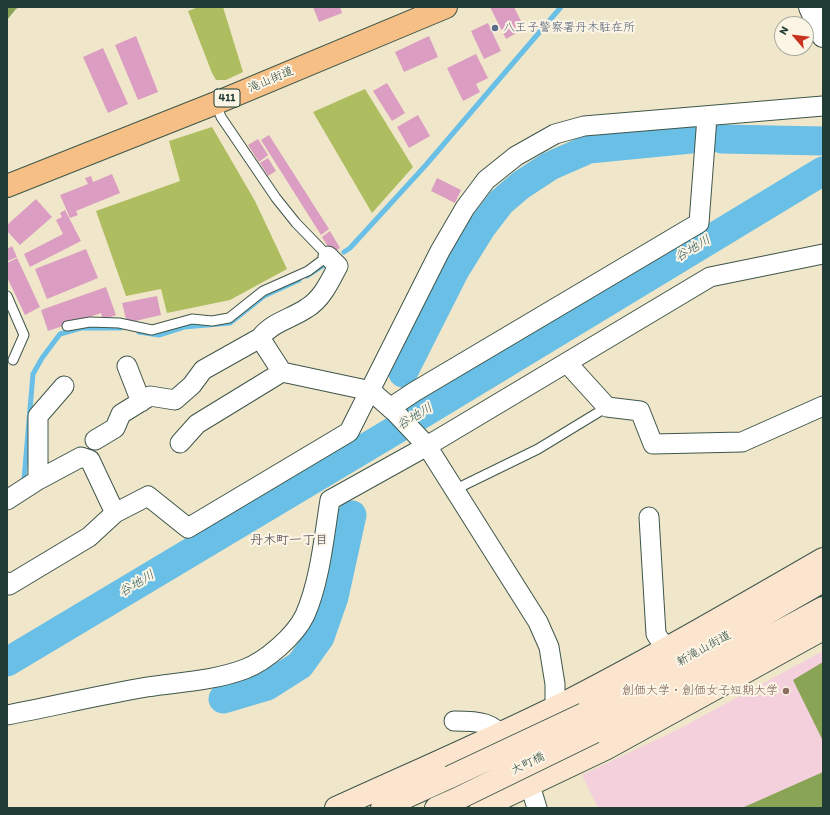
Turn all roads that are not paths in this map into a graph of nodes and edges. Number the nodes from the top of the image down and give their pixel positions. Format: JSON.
{"nodes":[{"id":1,"x":446,"y":7,"type":"edge"},
{"id":2,"x":810,"y":7,"type":"edge"},
{"id":3,"x":823,"y":36,"type":"edge"},
{"id":4,"x":216,"y":103,"type":"junction"},
{"id":5,"x":823,"y":106,"type":"edge"},
{"id":6,"x":707,"y":117,"type":"junction"},
{"id":7,"x":7,"y":186,"type":"edge"},
{"id":8,"x":823,"y":254,"type":"edge"},
{"id":9,"x":328,"y":256,"type":"junction"},
{"id":10,"x":7,"y":296,"type":"edge"},
{"id":11,"x":67,"y":326,"type":"dead end"},
{"id":12,"x":260,"y":338,"type":"junction"},
{"id":13,"x":13,"y":360,"type":"dead end"},
{"id":14,"x":567,"y":363,"type":"junction"},
{"id":15,"x":127,"y":366,"type":"dead end"},
{"id":16,"x":282,"y":372,"type":"junction"},
{"id":17,"x":64,"y":386,"type":"dead end"},
{"id":18,"x":371,"y":391,"type":"junction"},
{"id":19,"x":141,"y":402,"type":"junction"},
{"id":20,"x":823,"y":406,"type":"edge"},
{"id":21,"x":607,"y":407,"type":"junction"},
{"id":22,"x":393,"y":410,"type":"junction"},
{"id":23,"x":95,"y":440,"type":"dead end"},
{"id":24,"x":424,"y":442,"type":"junction"},
{"id":25,"x":180,"y":443,"type":"dead end"},
{"id":26,"x":38,"y":480,"type":"junction"},
{"id":27,"x":454,"y":490,"type":"junction"},
{"id":28,"x":7,"y":500,"type":"edge"},
{"id":29,"x":115,"y":513,"type":"junction"},
{"id":30,"x":649,"y":517,"type":"dead end"},
{"id":31,"x":823,"y":559,"type":"edge"},
{"id":32,"x":823,"y":581,"type":"edge"},
{"id":33,"x":7,"y":582,"type":"edge"},
{"id":34,"x":823,"y":608,"type":"edge"},
{"id":35,"x":823,"y":629,"type":"edge"},
{"id":36,"x":666,"y":649,"type":"junction"},
{"id":37,"x":555,"y":707,"type":"junction"},
{"id":38,"x":7,"y":715,"type":"edge"},
{"id":39,"x":454,"y":721,"type":"dead end"},
{"id":40,"x":589,"y":723,"type":"junction"},
{"id":41,"x":501,"y":733,"type":"junction"},
{"id":42,"x":584,"y":760,"type":"junction"},
{"id":43,"x":529,"y":786,"type":"junction"},
{"id":44,"x":336,"y":808,"type":"edge"},
{"id":45,"x":382,"y":808,"type":"edge"},
{"id":46,"x":436,"y":808,"type":"edge"},
{"id":47,"x":481,"y":808,"type":"edge"},
{"id":48,"x":537,"y":808,"type":"edge"}],
"edges":[{"from":1,"to":4,"type":"highway","name":"滝山街道","number":"411"},
{"from":2,"to":3,"type":"street"},
{"from":4,"to":7,"type":"highway","name":"滝山街道","number":"411"},
{"from":4,"to":9,"type":"lane"},
{"from":5,"to":6,"type":"street"},
{"from":6,"to":18,"type":"street"},
{"from":6,"to":22,"type":"street"},
{"from":8,"to":14,"type":"street"},
{"from":9,"to":11,"type":"lane"},
{"from":9,"to":12,"type":"street"},
{"from":10,"to":13,"type":"lane"},
{"from":12,"to":16,"type":"street"},
{"from":12,"to":19,"type":"street"},
{"from":14,"to":21,"type":"street"},
{"from":14,"to":24,"type":"street"},
{"from":15,"to":19,"type":"street"},
{"from":16,"to":18,"type":"street"},
{"from":16,"to":25,"type":"street"},
{"from":17,"to":26,"type":"street"},
{"from":18,"to":22,"type":"street"},
{"from":18,"to":29,"type":"street"},
{"from":19,"to":23,"type":"street"},
{"from":20,"to":21,"type":"street"},
{"from":21,"to":27,"type":"lane"},
{"from":22,"to":24,"type":"street"},
{"from":24,"to":27,"type":"street"},
{"from":24,"to":38,"type":"street"},
{"from":26,"to":28,"type":"street"},
{"from":26,"to":29,"type":"street"},
{"from":27,"to":37,"type":"street"},
{"from":29,"to":33,"type":"street"},
{"from":30,"to":36,"type":"street"},
{"from":31,"to":36,"type":"main road"},
{"from":32,"to":40,"type":"main road","name":"新滝山街道"},
{"from":34,"to":40,"type":"main road","name":"新滝山街道"},
{"from":35,"to":42,"type":"main road"},
{"from":36,"to":37,"type":"main road"},
{"from":37,"to":41,"type":"main road"},
{"from":37,"to":42,"type":"street"},
{"from":39,"to":41,"type":"street"},
{"from":40,"to":45,"type":"main road","name":"大町橋","bridge":true},
{"from":40,"to":46,"type":"main road","name":"大町橋","bridge":true},
{"from":41,"to":43,"type":"street"},
{"from":41,"to":44,"type":"main road"},
{"from":42,"to":43,"type":"main road"},
{"from":43,"to":47,"type":"main road"},
{"from":43,"to":48,"type":"street"}]}
